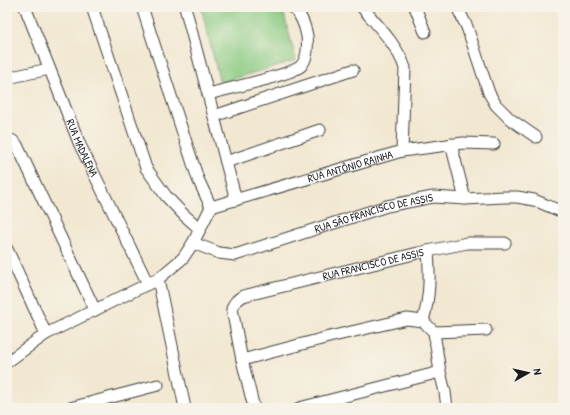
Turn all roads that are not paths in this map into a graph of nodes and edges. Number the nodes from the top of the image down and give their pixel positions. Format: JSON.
{"nodes":[{"id":1,"x":25,"y":7,"type":"edge"},
{"id":2,"x":92,"y":7,"type":"edge"},
{"id":3,"x":142,"y":7,"type":"edge"},
{"id":4,"x":185,"y":7,"type":"edge"},
{"id":5,"x":292,"y":7,"type":"edge"},
{"id":6,"x":362,"y":7,"type":"edge"},
{"id":7,"x":414,"y":7,"type":"edge"},
{"id":8,"x":457,"y":7,"type":"edge"},
{"id":9,"x":425,"y":32,"type":"dead end"},
{"id":10,"x":49,"y":69,"type":"junction"},
{"id":11,"x":353,"y":70,"type":"dead end"},
{"id":12,"x":7,"y":78,"type":"edge"},
{"id":13,"x":209,"y":94,"type":"junction"},
{"id":14,"x":214,"y":116,"type":"junction"},
{"id":15,"x":320,"y":130,"type":"dead end"},
{"id":16,"x":536,"y":137,"type":"dead end"},
{"id":17,"x":7,"y":138,"type":"edge"},
{"id":18,"x":451,"y":144,"type":"junction"},
{"id":19,"x":494,"y":144,"type":"dead end"},
{"id":20,"x":402,"y":151,"type":"junction"},
{"id":21,"x":226,"y":162,"type":"junction"},
{"id":22,"x":464,"y":199,"type":"junction"},
{"id":23,"x":236,"y":200,"type":"junction"},
{"id":24,"x":211,"y":207,"type":"junction"},
{"id":25,"x":558,"y":210,"type":"dead end"},
{"id":26,"x":200,"y":229,"type":"junction"},
{"id":27,"x":193,"y":243,"type":"junction"},
{"id":28,"x":505,"y":243,"type":"dead end"},
{"id":29,"x":7,"y":249,"type":"edge"},
{"id":30,"x":428,"y":251,"type":"junction"},
{"id":31,"x":153,"y":282,"type":"junction"},
{"id":32,"x":95,"y":310,"type":"junction"},
{"id":33,"x":423,"y":321,"type":"junction"},
{"id":34,"x":486,"y":330,"type":"dead end"},
{"id":35,"x":434,"y":332,"type":"junction"},
{"id":36,"x":46,"y":334,"type":"junction"},
{"id":37,"x":242,"y":360,"type":"junction"},
{"id":38,"x":7,"y":362,"type":"edge"},
{"id":39,"x":440,"y":372,"type":"junction"},
{"id":40,"x":158,"y":385,"type":"dead end"},
{"id":41,"x":111,"y":403,"type":"edge"},
{"id":42,"x":70,"y":408,"type":"edge"},
{"id":43,"x":185,"y":408,"type":"edge"},
{"id":44,"x":254,"y":408,"type":"edge"},
{"id":45,"x":299,"y":408,"type":"edge"},
{"id":46,"x":447,"y":408,"type":"edge"}],
"edges":[{"from":1,"to":10,"type":"street","name":"RUA MADALENA"},
{"from":2,"to":26,"type":"street"},
{"from":3,"to":24,"type":"street"},
{"from":4,"to":13,"type":"street"},
{"from":5,"to":13,"type":"street"},
{"from":6,"to":20,"type":"street"},
{"from":7,"to":9,"type":"street"},
{"from":8,"to":16,"type":"street"},
{"from":10,"to":12,"type":"street"},
{"from":10,"to":31,"type":"street","name":"RUA MADALENA"},
{"from":11,"to":14,"type":"street"},
{"from":13,"to":14,"type":"street"},
{"from":14,"to":21,"type":"street"},
{"from":15,"to":21,"type":"street"},
{"from":17,"to":32,"type":"street"},
{"from":18,"to":19,"type":"street","name":"RUA ANTÔNIO RAINHA"},
{"from":18,"to":20,"type":"street","name":"RUA ANTÔNIO RAINHA"},
{"from":18,"to":22,"type":"street"},
{"from":20,"to":23,"type":"street","name":"RUA ANTÔNIO RAINHA"},
{"from":21,"to":23,"type":"street"},
{"from":22,"to":25,"type":"street","name":"RUA SÃO FRANCISCO DE ASSIS"},
{"from":22,"to":27,"type":"street","name":"RUA SÃO FRANCISCO DE ASSIS"},
{"from":23,"to":24,"type":"street","name":"RUA ANTÔNIO RAINHA"},
{"from":24,"to":26,"type":"street"},
{"from":26,"to":27,"type":"street"},
{"from":27,"to":31,"type":"street"},
{"from":28,"to":30,"type":"street","name":"RUA FRANCISCO DE ASSIS"},
{"from":29,"to":36,"type":"street"},
{"from":30,"to":33,"type":"street"},
{"from":30,"to":37,"type":"street","name":"RUA FRANCISCO DE ASSIS"},
{"from":31,"to":32,"type":"street"},
{"from":31,"to":43,"type":"street","name":"RUA MADALENA"},
{"from":32,"to":36,"type":"street"},
{"from":33,"to":35,"type":"street"},
{"from":33,"to":37,"type":"street"},
{"from":34,"to":35,"type":"street"},
{"from":35,"to":39,"type":"street"},
{"from":36,"to":38,"type":"street"},
{"from":37,"to":44,"type":"street"},
{"from":39,"to":45,"type":"street"},
{"from":39,"to":46,"type":"street"},
{"from":40,"to":41,"type":"street"},
{"from":41,"to":42,"type":"street"}]}
